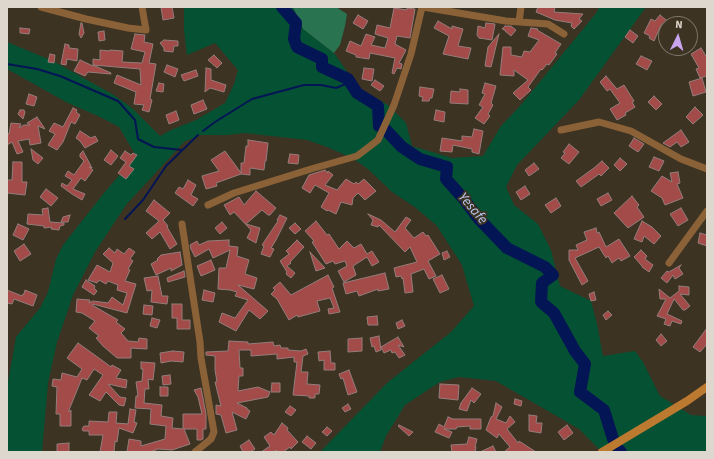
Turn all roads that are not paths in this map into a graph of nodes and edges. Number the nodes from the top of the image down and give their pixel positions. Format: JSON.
{"nodes":[{"id":1,"x":41,"y":7,"type":"edge"},
{"id":2,"x":142,"y":7,"type":"edge"},
{"id":3,"x":422,"y":7,"type":"edge"},
{"id":4,"x":521,"y":7,"type":"edge"},
{"id":5,"x":519,"y":22,"type":"junction"},
{"id":6,"x":564,"y":34,"type":"dead end"},
{"id":7,"x":561,"y":130,"type":"dead end"},
{"id":8,"x":707,"y":169,"type":"edge"},
{"id":9,"x":208,"y":206,"type":"dead end"},
{"id":10,"x":707,"y":211,"type":"edge"},
{"id":11,"x":182,"y":224,"type":"dead end"},
{"id":12,"x":669,"y":263,"type":"dead end"},
{"id":13,"x":707,"y":387,"type":"edge"},
{"id":14,"x":195,"y":452,"type":"edge"},
{"id":15,"x":602,"y":452,"type":"edge"}],
"edges":[{"from":1,"to":2,"type":"street"},
{"from":3,"to":5,"type":"street"},
{"from":3,"to":9,"type":"street"},
{"from":4,"to":5,"type":"street"},
{"from":5,"to":6,"type":"street"},
{"from":7,"to":8,"type":"street"},
{"from":10,"to":12,"type":"street"},
{"from":11,"to":14,"type":"street"},
{"from":13,"to":15,"type":"street"}]}
